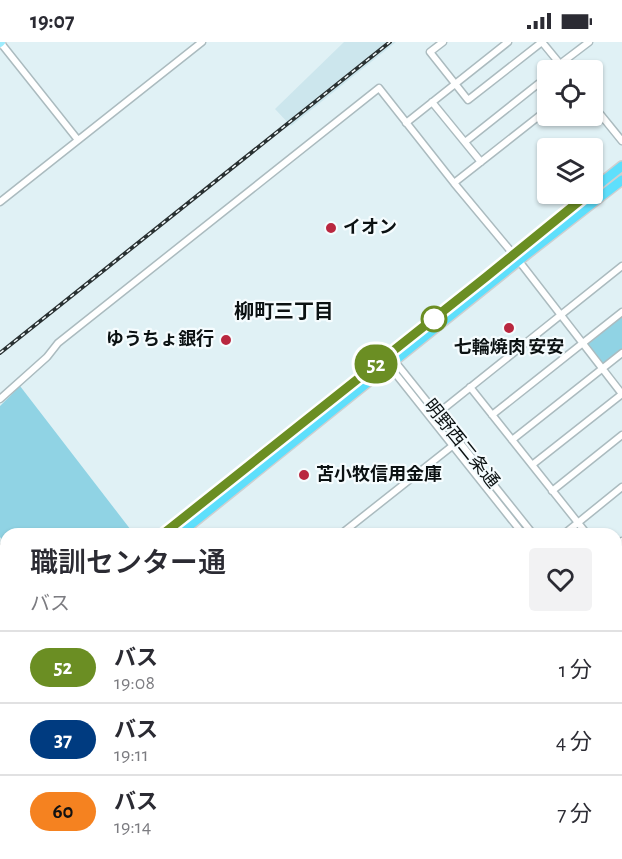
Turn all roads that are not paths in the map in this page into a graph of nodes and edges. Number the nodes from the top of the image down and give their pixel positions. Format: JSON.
{"nodes":[{"id":1,"x":0,"y":42,"type":"edge"},
{"id":2,"x":202,"y":42,"type":"edge"},
{"id":3,"x":443,"y":42,"type":"edge"},
{"id":4,"x":508,"y":42,"type":"edge"},
{"id":5,"x":542,"y":42,"type":"edge"},
{"id":6,"x":589,"y":42,"type":"edge"},
{"id":7,"x":557,"y":60,"type":"edge"},
{"id":8,"x":565,"y":60,"type":"edge"},
{"id":9,"x":455,"y":84,"type":"junction"},
{"id":10,"x":537,"y":85,"type":"edge"},
{"id":11,"x":432,"y":102,"type":"junction"},
{"id":12,"x":537,"y":118,"type":"edge"},
{"id":13,"x":603,"y":118,"type":"edge"},
{"id":14,"x":406,"y":123,"type":"junction"},
{"id":15,"x":78,"y":140,"type":"junction"},
{"id":16,"x":622,"y":141,"type":"edge"},
{"id":17,"x":465,"y":142,"type":"junction"},
{"id":18,"x":481,"y":162,"type":"junction"},
{"id":19,"x":622,"y":166,"type":"edge"},
{"id":20,"x":622,"y":180,"type":"edge"},
{"id":21,"x":603,"y":181,"type":"edge"},
{"id":22,"x":454,"y":183,"type":"junction"},
{"id":23,"x":0,"y":202,"type":"edge"},
{"id":24,"x":577,"y":204,"type":"edge"},
{"id":25,"x":515,"y":258,"type":"junction"},
{"id":26,"x":622,"y":266,"type":"edge"},
{"id":27,"x":622,"y":312,"type":"edge"},
{"id":28,"x":561,"y":316,"type":"junction"},
{"id":29,"x":583,"y":344,"type":"junction"},
{"id":30,"x":622,"y":353,"type":"edge"},
{"id":31,"x":389,"y":360,"type":"junction"},
{"id":32,"x":602,"y":369,"type":"junction"},
{"id":33,"x":470,"y":387,"type":"junction"},
{"id":34,"x":0,"y":399,"type":"edge"},
{"id":35,"x":492,"y":415,"type":"junction"},
{"id":36,"x":434,"y":416,"type":"junction"},
{"id":37,"x":622,"y":435,"type":"edge"},
{"id":38,"x":512,"y":440,"type":"junction"},
{"id":39,"x":456,"y":443,"type":"junction"},
{"id":40,"x":532,"y":465,"type":"junction"},
{"id":41,"x":622,"y":487,"type":"edge"},
{"id":42,"x":552,"y":490,"type":"junction"},
{"id":43,"x":578,"y":523,"type":"junction"},
{"id":44,"x":171,"y":528,"type":"edge"},
{"id":45,"x":186,"y":528,"type":"edge"},
{"id":46,"x":349,"y":528,"type":"edge"},
{"id":47,"x":519,"y":528,"type":"edge"},
{"id":48,"x":528,"y":528,"type":"edge"},
{"id":49,"x":572,"y":528,"type":"edge"},
{"id":50,"x":582,"y":528,"type":"edge"}],
"edges":[{"from":1,"to":15,"type":"street"},
{"from":2,"to":15,"type":"street"},
{"from":3,"to":9,"type":"street"},
{"from":4,"to":9,"type":"street"},
{"from":5,"to":7,"type":"street"},
{"from":5,"to":9,"type":"street"},
{"from":6,"to":8,"type":"street"},
{"from":9,"to":11,"type":"street"},
{"from":10,"to":17,"type":"street"},
{"from":11,"to":14,"type":"street"},
{"from":11,"to":17,"type":"street"},
{"from":12,"to":18,"type":"street"},
{"from":13,"to":16,"type":"street"},
{"from":14,"to":22,"type":"street"},
{"from":14,"to":34,"type":"street"},
{"from":15,"to":23,"type":"street"},
{"from":17,"to":18,"type":"street"},
{"from":18,"to":22,"type":"street"},
{"from":19,"to":21,"type":"highway"},
{"from":20,"to":25,"type":"highway"},
{"from":22,"to":25,"type":"street"},
{"from":24,"to":25,"type":"highway"},
{"from":25,"to":28,"type":"street"},
{"from":25,"to":31,"type":"highway"},
{"from":26,"to":28,"type":"street"},
{"from":27,"to":29,"type":"street"},
{"from":28,"to":29,"type":"street"},
{"from":28,"to":33,"type":"street"},
{"from":29,"to":32,"type":"street"},
{"from":29,"to":35,"type":"street"},
{"from":30,"to":32,"type":"street"},
{"from":31,"to":36,"type":"street","name":"明野西二条通"},
{"from":31,"to":44,"type":"highway"},
{"from":31,"to":45,"type":"highway"},
{"from":32,"to":38,"type":"street"},
{"from":32,"to":40,"type":"street"},
{"from":33,"to":35,"type":"street"},
{"from":33,"to":36,"type":"street"},
{"from":35,"to":38,"type":"street"},
{"from":36,"to":39,"type":"street","name":"明野西二条通"},
{"from":37,"to":42,"type":"street"},
{"from":38,"to":40,"type":"street"},
{"from":39,"to":46,"type":"street"},
{"from":39,"to":47,"type":"street","name":"明野西二条通"},
{"from":39,"to":48,"type":"street","name":"明野西二条通"},
{"from":40,"to":42,"type":"street"},
{"from":41,"to":43,"type":"street"},
{"from":42,"to":43,"type":"street"},
{"from":43,"to":49,"type":"street"},
{"from":43,"to":50,"type":"street"}]}
